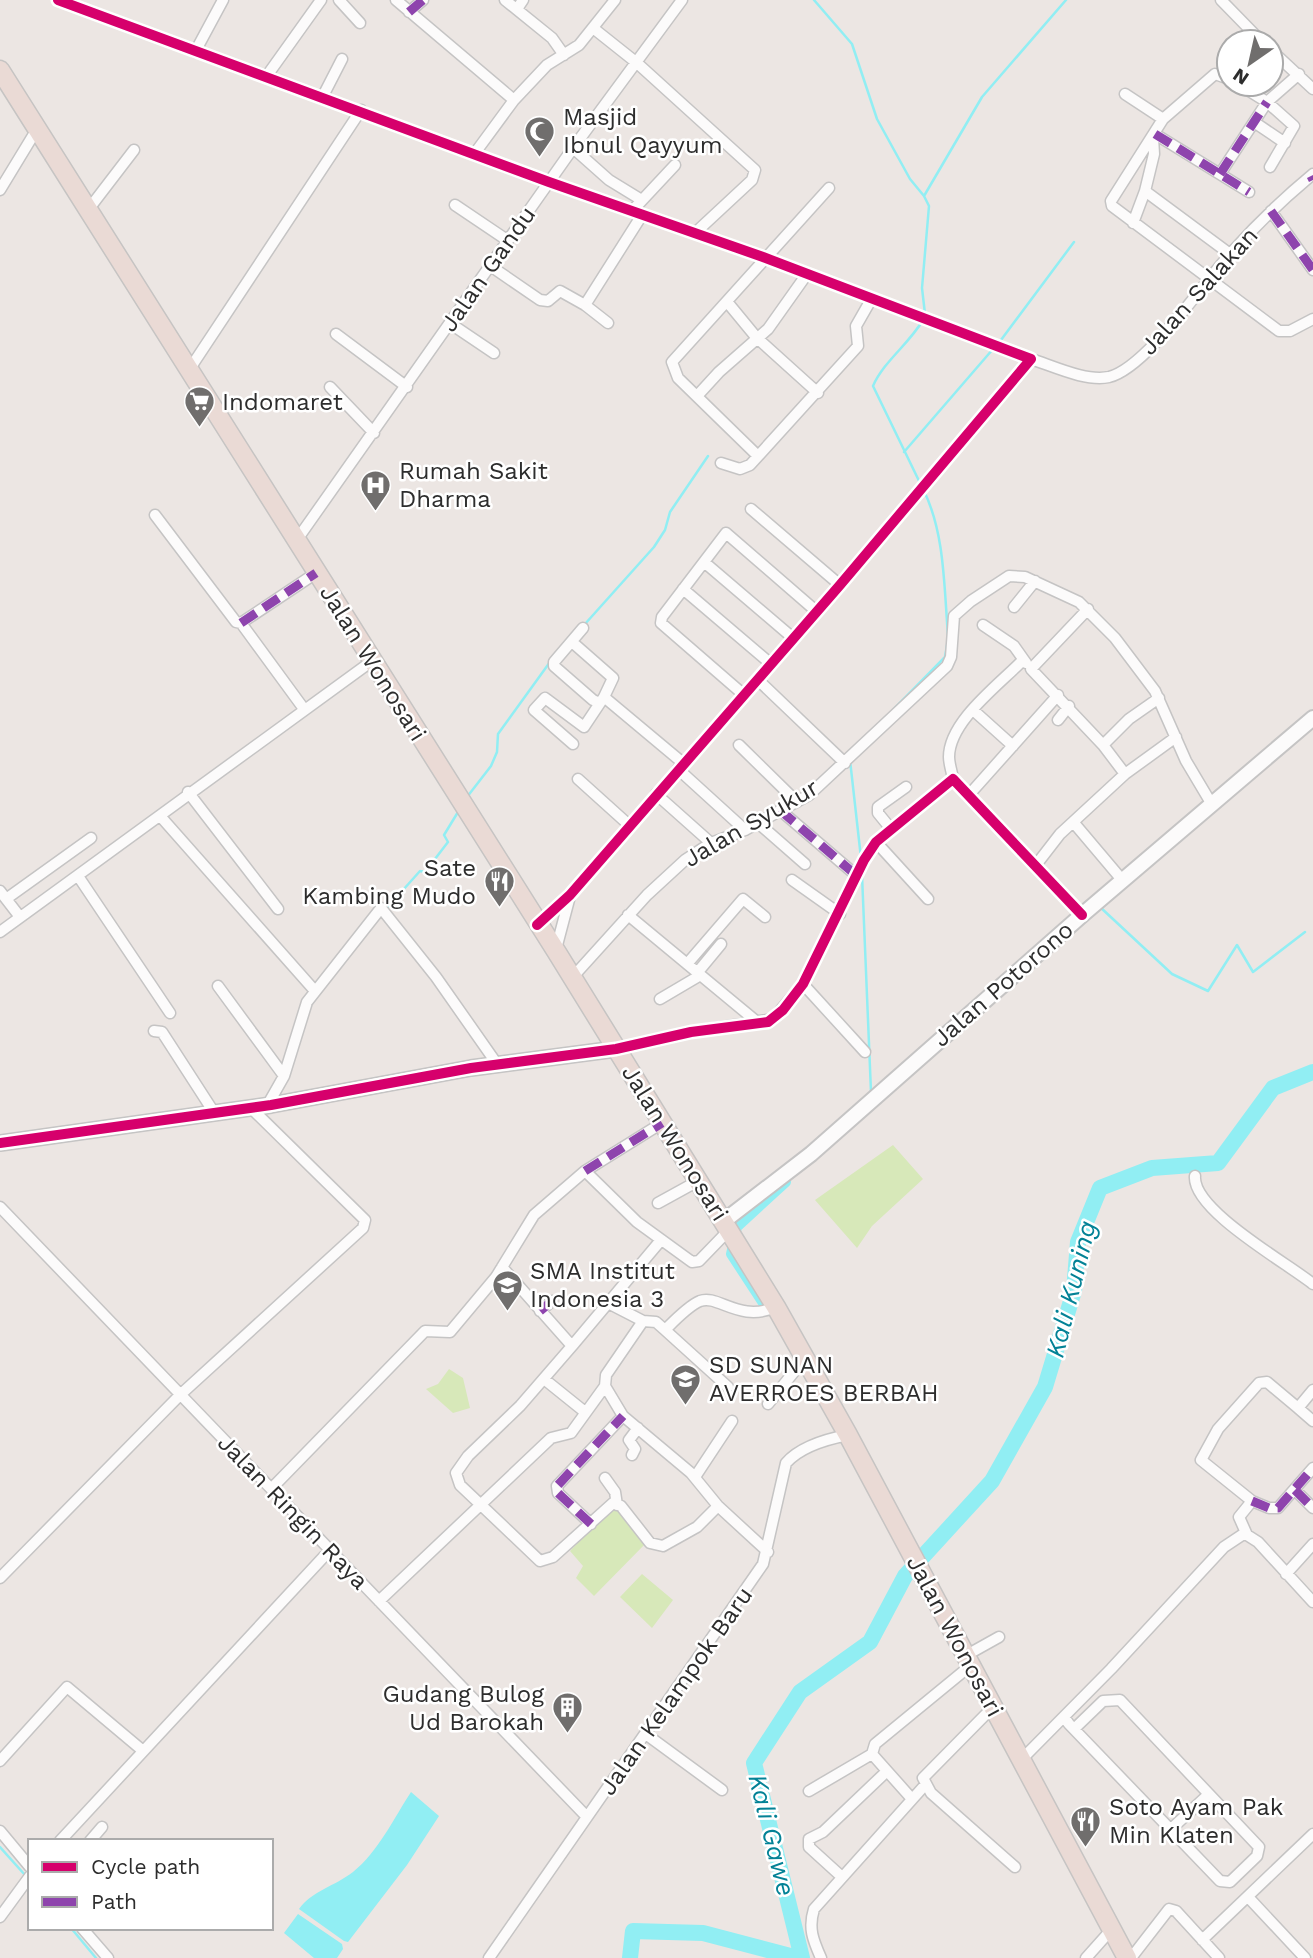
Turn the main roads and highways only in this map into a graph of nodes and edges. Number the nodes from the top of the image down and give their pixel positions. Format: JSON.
{"nodes":[{"id":1,"x":0,"y":70,"type":"edge"},
{"id":2,"x":1129,"y":1958,"type":"edge"}],
"edges":[{"from":1,"to":2,"type":"highway","name":"Jalan Wonosari"}]}
